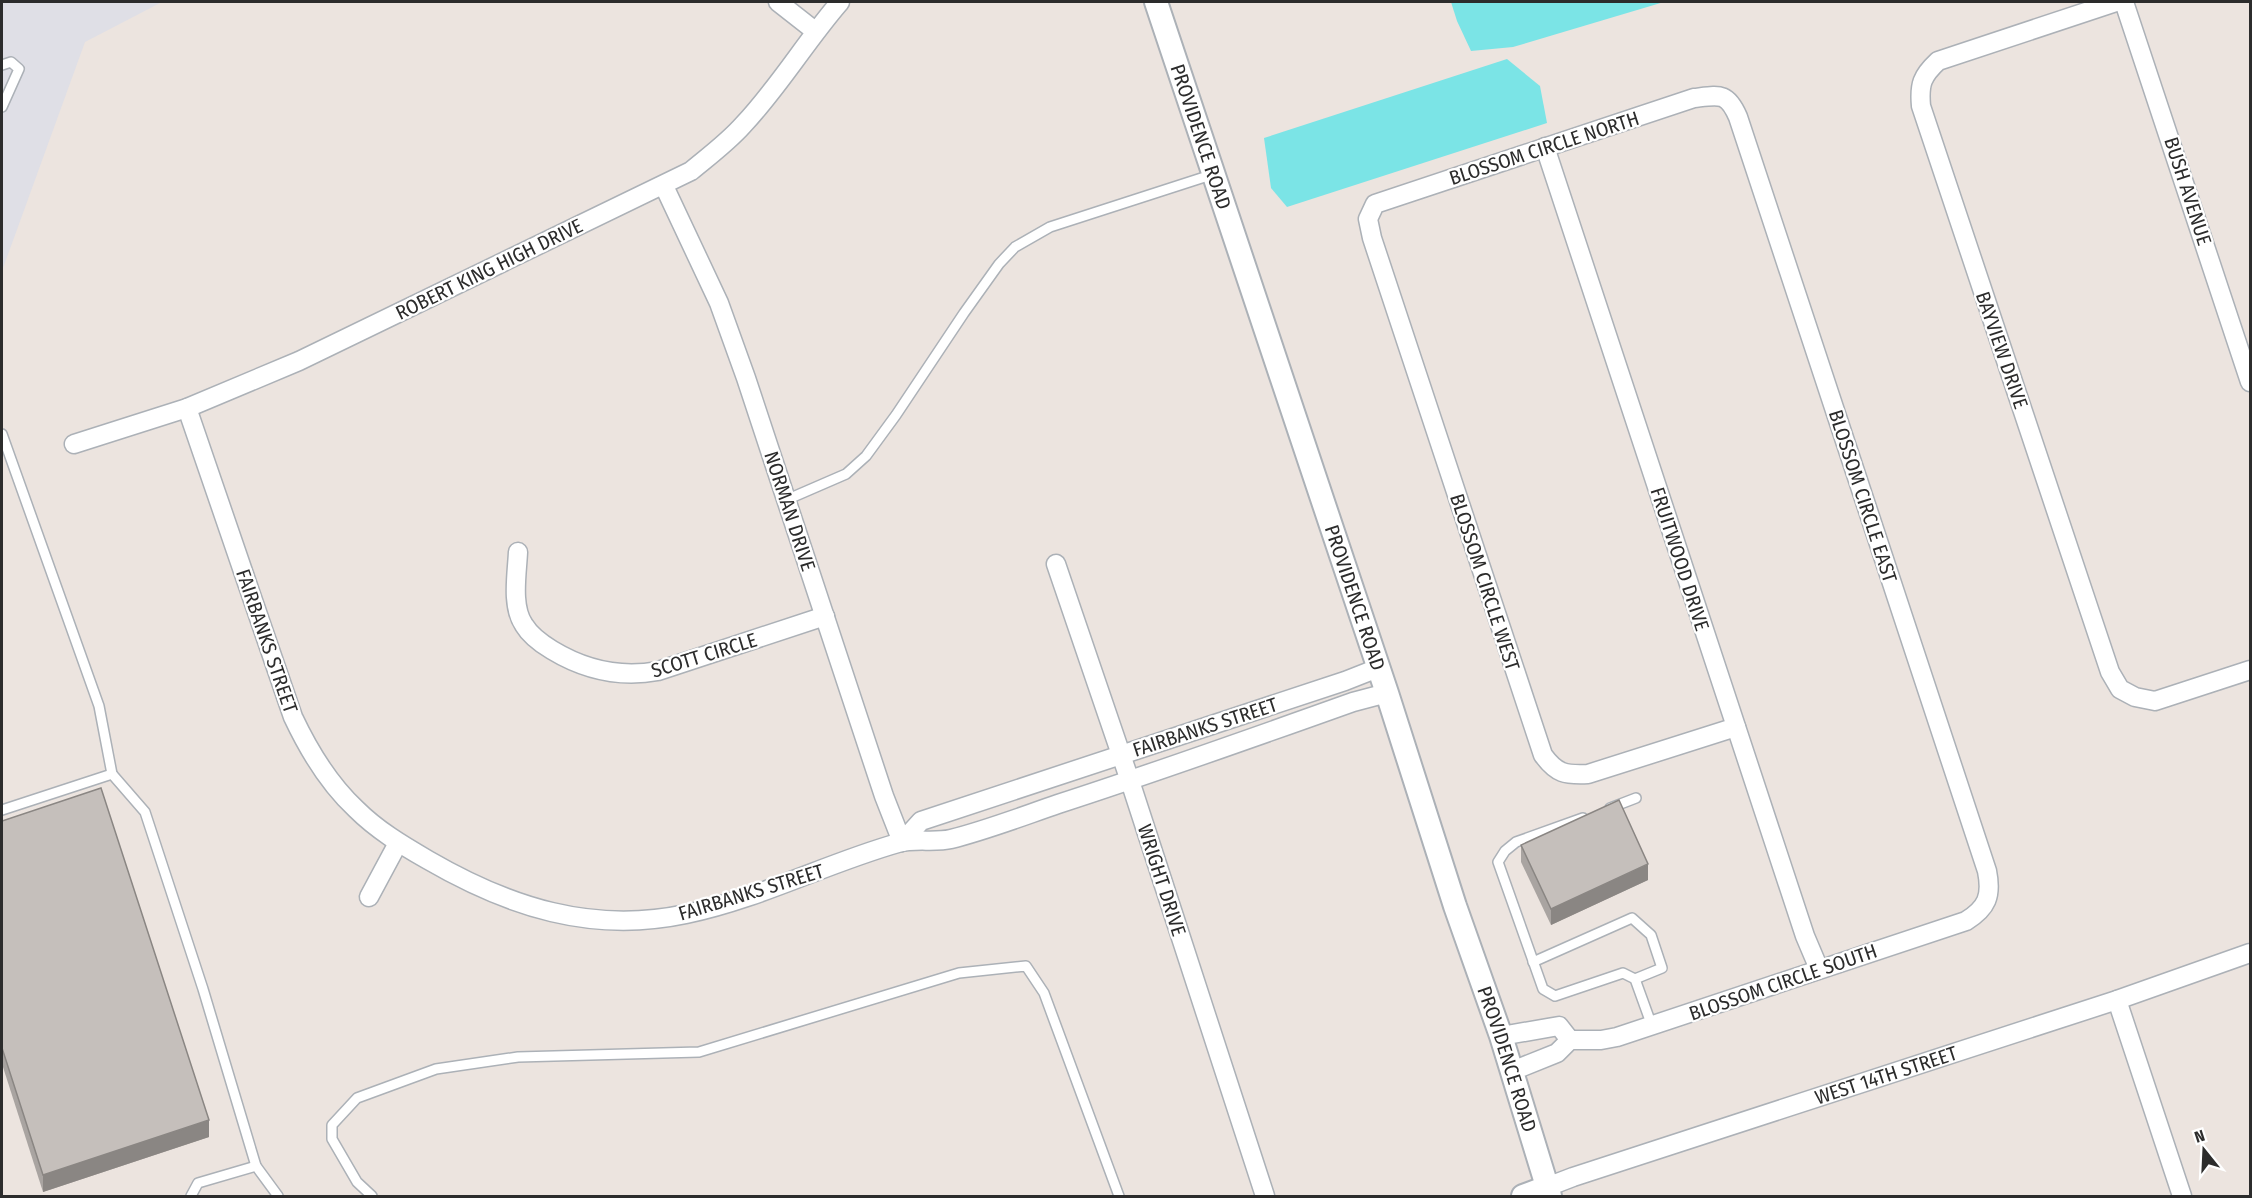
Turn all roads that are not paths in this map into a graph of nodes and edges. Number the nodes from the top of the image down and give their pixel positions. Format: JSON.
{"nodes":[{"id":1,"x":778,"y":2,"type":"edge"},
{"id":2,"x":840,"y":2,"type":"edge"},
{"id":3,"x":1156,"y":2,"type":"edge"},
{"id":4,"x":2116,"y":2,"type":"edge"},
{"id":5,"x":2124,"y":2,"type":"edge"},
{"id":6,"x":814,"y":31,"type":"junction"},
{"id":7,"x":2,"y":65,"type":"edge"},
{"id":8,"x":1722,"y":97,"type":"joint"},
{"id":9,"x":2,"y":107,"type":"edge"},
{"id":10,"x":1545,"y":147,"type":"junction"},
{"id":11,"x":1214,"y":174,"type":"junction"},
{"id":12,"x":664,"y":186,"type":"junction"},
{"id":13,"x":1371,"y":210,"type":"joint"},
{"id":14,"x":2250,"y":382,"type":"edge"},
{"id":15,"x":187,"y":408,"type":"junction"},
{"id":16,"x":2,"y":434,"type":"edge"},
{"id":17,"x":74,"y":444,"type":"dead end"},
{"id":18,"x":786,"y":500,"type":"junction"},
{"id":19,"x":518,"y":552,"type":"dead end"},
{"id":20,"x":1056,"y":564,"type":"dead end"},
{"id":21,"x":825,"y":615,"type":"junction"},
{"id":22,"x":1378,"y":668,"type":"junction"},
{"id":23,"x":2250,"y":670,"type":"edge"},
{"id":24,"x":1387,"y":693,"type":"junction"},
{"id":25,"x":1736,"y":727,"type":"junction"},
{"id":26,"x":1121,"y":755,"type":"junction"},
{"id":27,"x":112,"y":774,"type":"junction"},
{"id":28,"x":1130,"y":781,"type":"junction"},
{"id":29,"x":1636,"y":798,"type":"dead end"},
{"id":30,"x":2,"y":810,"type":"edge"},
{"id":31,"x":1603,"y":810,"type":"edge"},
{"id":32,"x":1592,"y":814,"type":"edge"},
{"id":33,"x":902,"y":842,"type":"junction"},
{"id":34,"x":398,"y":843,"type":"junction"},
{"id":35,"x":369,"y":897,"type":"dead end"},
{"id":36,"x":1986,"y":901,"type":"joint"},
{"id":37,"x":2250,"y":953,"type":"edge"},
{"id":38,"x":1533,"y":962,"type":"junction"},
{"id":39,"x":1819,"y":969,"type":"junction"},
{"id":40,"x":1635,"y":979,"type":"junction"},
{"id":41,"x":2116,"y":1000,"type":"junction"},
{"id":42,"x":1652,"y":1026,"type":"junction"},
{"id":43,"x":1501,"y":1036,"type":"junction"},
{"id":44,"x":1570,"y":1040,"type":"junction"},
{"id":45,"x":1512,"y":1071,"type":"junction"},
{"id":46,"x":256,"y":1166,"type":"junction"},
{"id":47,"x":1549,"y":1192,"type":"edge"},
{"id":48,"x":192,"y":1197,"type":"edge"},
{"id":49,"x":278,"y":1197,"type":"edge"},
{"id":50,"x":372,"y":1197,"type":"edge"},
{"id":51,"x":1119,"y":1197,"type":"edge"},
{"id":52,"x":1265,"y":1197,"type":"edge"},
{"id":53,"x":1523,"y":1197,"type":"edge"},
{"id":54,"x":2182,"y":1197,"type":"edge"}],
"edges":[{"from":1,"to":6,"type":"street"},
{"from":2,"to":6,"type":"street","name":"ROBERT KING HIGH DRIVE"},
{"from":3,"to":11,"type":"street","name":"PROVIDENCE ROAD"},
{"from":4,"to":23,"type":"street","name":"BAYVIEW DRIVE"},
{"from":5,"to":14,"type":"street","name":"BUSH AVENUE"},
{"from":6,"to":12,"type":"street","name":"ROBERT KING HIGH DRIVE"},
{"from":7,"to":9,"type":"lane"},
{"from":8,"to":10,"type":"street","name":"BLOSSOM CIRCLE NORTH"},
{"from":8,"to":36,"type":"street","name":"BLOSSOM CIRCLE EAST"},
{"from":10,"to":13,"type":"street","name":"BLOSSOM CIRCLE NORTH"},
{"from":10,"to":25,"type":"street","name":"FRUITWOOD DRIVE"},
{"from":11,"to":18,"type":"lane"},
{"from":11,"to":22,"type":"street","name":"PROVIDENCE ROAD"},
{"from":12,"to":15,"type":"street","name":"ROBERT KING HIGH DRIVE"},
{"from":12,"to":18,"type":"street","name":"NORMAN DRIVE"},
{"from":13,"to":25,"type":"street","name":"BLOSSOM CIRCLE WEST"},
{"from":15,"to":17,"type":"street","name":"ROBERT KING HIGH DRIVE"},
{"from":15,"to":34,"type":"street","name":"FAIRBANKS STREET"},
{"from":16,"to":27,"type":"lane"},
{"from":18,"to":21,"type":"street","name":"NORMAN DRIVE"},
{"from":19,"to":21,"type":"street","name":"SCOTT CIRCLE"},
{"from":20,"to":26,"type":"street","name":"WRIGHT DRIVE"},
{"from":21,"to":33,"type":"street","name":"NORMAN DRIVE"},
{"from":22,"to":24,"type":"street","name":"PROVIDENCE ROAD"},
{"from":22,"to":26,"type":"street","name":"FAIRBANKS STREET"},
{"from":24,"to":28,"type":"street","name":"FAIRBANKS STREET"},
{"from":24,"to":43,"type":"street","name":"PROVIDENCE ROAD"},
{"from":25,"to":39,"type":"street","name":"FRUITWOOD DRIVE"},
{"from":26,"to":28,"type":"street","name":"WRIGHT DRIVE"},
{"from":26,"to":33,"type":"street","name":"FAIRBANKS STREET"},
{"from":27,"to":30,"type":"lane"},
{"from":27,"to":46,"type":"lane"},
{"from":28,"to":33,"type":"street","name":"FAIRBANKS STREET"},
{"from":28,"to":52,"type":"street","name":"WRIGHT DRIVE"},
{"from":29,"to":31,"type":"lane"},
{"from":32,"to":38,"type":"lane"},
{"from":33,"to":34,"type":"street","name":"FAIRBANKS STREET"},
{"from":34,"to":35,"type":"street"},
{"from":36,"to":39,"type":"street","name":"BLOSSOM CIRCLE SOUTH"},
{"from":37,"to":41,"type":"street","name":"WEST 14TH STREET"},
{"from":38,"to":40,"type":"lane"},
{"from":38,"to":40,"type":"lane"},
{"from":39,"to":42,"type":"street","name":"BLOSSOM CIRCLE SOUTH"},
{"from":40,"to":42,"type":"lane"},
{"from":41,"to":47,"type":"street","name":"WEST 14TH STREET"},
{"from":41,"to":54,"type":"street"},
{"from":42,"to":44,"type":"street","name":"BLOSSOM CIRCLE SOUTH"},
{"from":43,"to":44,"type":"street","name":"BLOSSOM CIRCLE SOUTH"},
{"from":43,"to":45,"type":"street","name":"PROVIDENCE ROAD"},
{"from":44,"to":45,"type":"street"},
{"from":45,"to":47,"type":"street","name":"PROVIDENCE ROAD"},
{"from":46,"to":48,"type":"lane"},
{"from":46,"to":49,"type":"lane"},
{"from":47,"to":53,"type":"street","name":"WEST 14TH STREET"},
{"from":50,"to":51,"type":"lane"}]}
